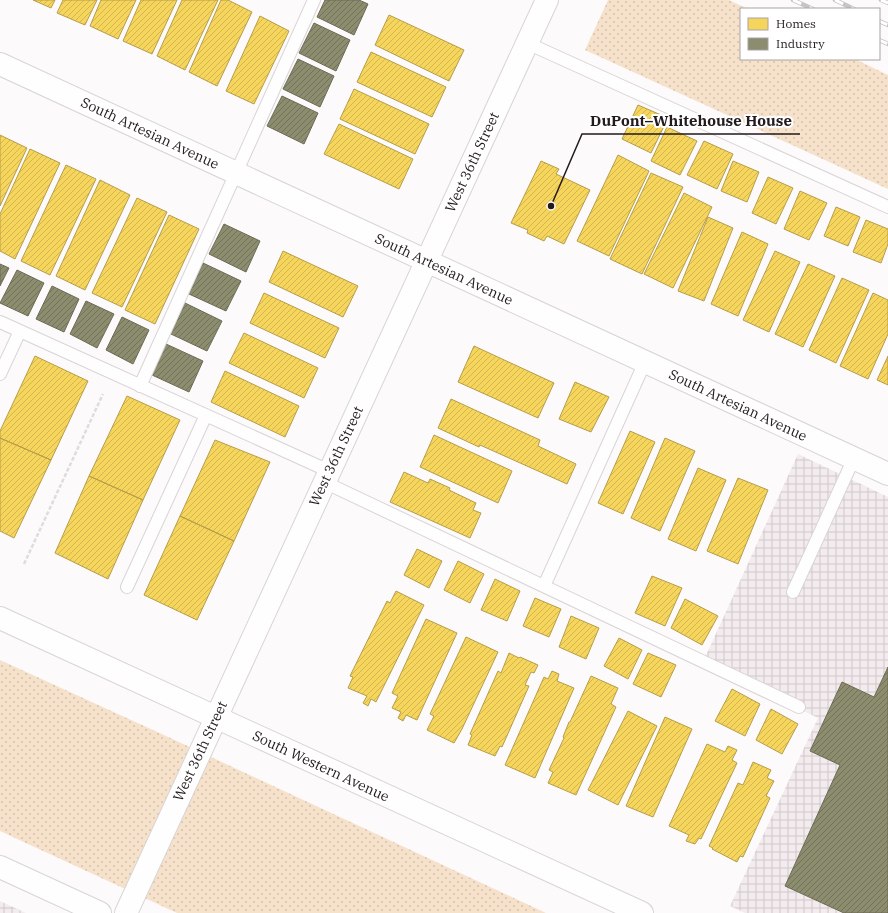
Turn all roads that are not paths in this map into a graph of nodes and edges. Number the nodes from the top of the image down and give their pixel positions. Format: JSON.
{"nodes":[{"id":1,"x":314,"y":0,"type":"edge"},
{"id":2,"x":547,"y":0,"type":"edge"},
{"id":3,"x":527,"y":43,"type":"junction"},
{"id":4,"x":0,"y":64,"type":"edge"},
{"id":5,"x":236,"y":173,"type":"junction"},
{"id":6,"x":888,"y":207,"type":"edge"},
{"id":7,"x":426,"y":261,"type":"junction"},
{"id":8,"x":0,"y":322,"type":"edge"},
{"id":9,"x":20,"y":331,"type":"junction"},
{"id":10,"x":645,"y":362,"type":"junction"},
{"id":11,"x":0,"y":374,"type":"edge"},
{"id":12,"x":140,"y":386,"type":"junction"},
{"id":13,"x":206,"y":415,"type":"junction"},
{"id":14,"x":854,"y":458,"type":"junction"},
{"id":15,"x":888,"y":474,"type":"edge"},
{"id":16,"x":327,"y":476,"type":"junction"},
{"id":17,"x":544,"y":586,"type":"junction"},
{"id":18,"x":127,"y":588,"type":"dead end"},
{"id":19,"x":793,"y":592,"type":"dead end"},
{"id":20,"x":0,"y":618,"type":"edge"},
{"id":21,"x":799,"y":707,"type":"dead end"},
{"id":22,"x":216,"y":717,"type":"junction"},
{"id":23,"x":0,"y":867,"type":"edge"},
{"id":24,"x":100,"y":913,"type":"edge"},
{"id":25,"x":126,"y":913,"type":"edge"},
{"id":26,"x":642,"y":913,"type":"edge"}],
"edges":[{"from":1,"to":5,"type":"lane"},
{"from":2,"to":3,"type":"street","name":"West 36th Street"},
{"from":3,"to":6,"type":"lane"},
{"from":3,"to":7,"type":"street","name":"West 36th Street"},
{"from":4,"to":5,"type":"street","name":"South Artesian Avenue"},
{"from":5,"to":7,"type":"street","name":"South Artesian Avenue"},
{"from":5,"to":12,"type":"lane"},
{"from":7,"to":10,"type":"street","name":"South Artesian Avenue"},
{"from":7,"to":16,"type":"street","name":"West 36th Street"},
{"from":8,"to":9,"type":"lane"},
{"from":9,"to":11,"type":"lane"},
{"from":9,"to":12,"type":"lane"},
{"from":10,"to":14,"type":"street","name":"South Artesian Avenue"},
{"from":10,"to":17,"type":"lane"},
{"from":12,"to":13,"type":"lane"},
{"from":13,"to":16,"type":"lane"},
{"from":13,"to":18,"type":"lane"},
{"from":14,"to":15,"type":"street","name":"South Artesian Avenue"},
{"from":14,"to":19,"type":"lane"},
{"from":16,"to":17,"type":"lane"},
{"from":16,"to":22,"type":"street","name":"West 36th Street"},
{"from":17,"to":21,"type":"lane"},
{"from":20,"to":22,"type":"street","name":"South Western Avenue"},
{"from":22,"to":25,"type":"street","name":"West 36th Street"},
{"from":22,"to":26,"type":"street","name":"South Western Avenue"},
{"from":23,"to":24,"type":"street"}]}
